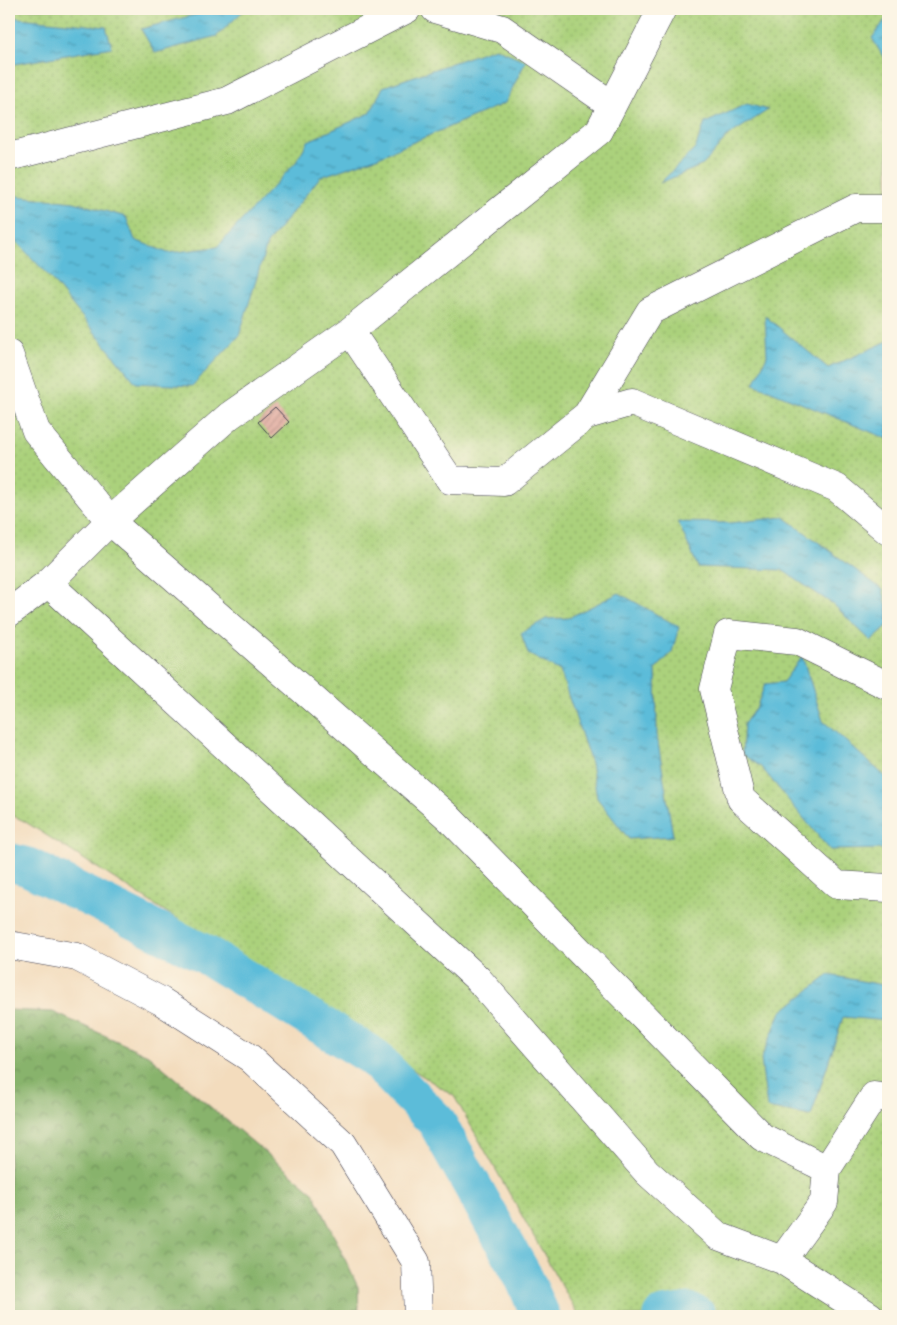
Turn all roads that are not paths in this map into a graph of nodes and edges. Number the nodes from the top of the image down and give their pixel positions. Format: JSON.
{"nodes":[{"id":1,"x":407,"y":9,"type":"edge"},
{"id":2,"x":435,"y":9,"type":"edge"},
{"id":3,"x":662,"y":9,"type":"edge"},
{"id":4,"x":612,"y":106,"type":"junction"},
{"id":5,"x":9,"y":157,"type":"edge"},
{"id":6,"x":888,"y":208,"type":"edge"},
{"id":7,"x":350,"y":331,"type":"junction"},
{"id":8,"x":9,"y":354,"type":"edge"},
{"id":9,"x":587,"y":415,"type":"junction"},
{"id":10,"x":110,"y":521,"type":"junction"},
{"id":11,"x":888,"y":531,"type":"edge"},
{"id":12,"x":48,"y":582,"type":"junction"},
{"id":13,"x":9,"y":613,"type":"edge"},
{"id":14,"x":888,"y":686,"type":"edge"},
{"id":15,"x":888,"y":888,"type":"edge"},
{"id":16,"x":9,"y":945,"type":"edge"},
{"id":17,"x":888,"y":1098,"type":"edge"},
{"id":18,"x":826,"y":1169,"type":"junction"},
{"id":19,"x":782,"y":1260,"type":"junction"},
{"id":20,"x":418,"y":1316,"type":"edge"},
{"id":21,"x":870,"y":1316,"type":"edge"}],
"edges":[{"from":1,"to":5,"type":"street"},
{"from":2,"to":4,"type":"street"},
{"from":3,"to":4,"type":"street"},
{"from":4,"to":7,"type":"street"},
{"from":6,"to":9,"type":"street"},
{"from":7,"to":9,"type":"street"},
{"from":7,"to":10,"type":"street"},
{"from":8,"to":10,"type":"street"},
{"from":9,"to":11,"type":"street"},
{"from":10,"to":12,"type":"street"},
{"from":10,"to":18,"type":"street"},
{"from":12,"to":13,"type":"street"},
{"from":12,"to":19,"type":"street"},
{"from":14,"to":15,"type":"street"},
{"from":16,"to":20,"type":"street"},
{"from":17,"to":18,"type":"street"},
{"from":18,"to":19,"type":"street"},
{"from":19,"to":21,"type":"street"}]}
